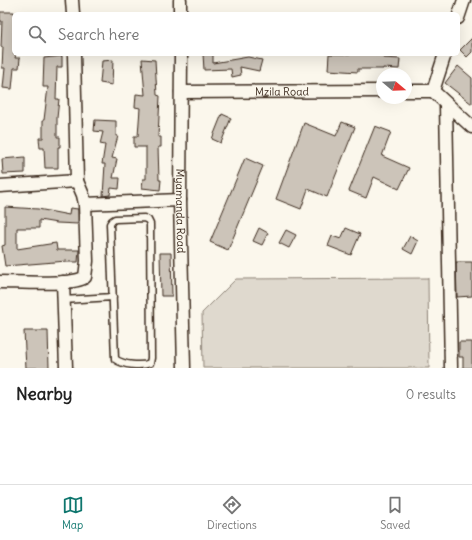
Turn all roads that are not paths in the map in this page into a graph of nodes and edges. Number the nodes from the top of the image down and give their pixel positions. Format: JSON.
{"nodes":[{"id":1,"x":72,"y":0,"type":"edge"},
{"id":2,"x":180,"y":0,"type":"edge"},
{"id":3,"x":464,"y":0,"type":"edge"},
{"id":4,"x":72,"y":12,"type":"edge"},
{"id":5,"x":180,"y":12,"type":"edge"},
{"id":6,"x":460,"y":12,"type":"edge"},
{"id":7,"x":74,"y":56,"type":"edge"},
{"id":8,"x":181,"y":56,"type":"edge"},
{"id":9,"x":444,"y":56,"type":"edge"},
{"id":10,"x":376,"y":91,"type":"edge"},
{"id":11,"x":412,"y":91,"type":"edge"},
{"id":12,"x":433,"y":91,"type":"junction"},
{"id":13,"x":181,"y":92,"type":"junction"},
{"id":14,"x":446,"y":104,"type":"junction"},
{"id":15,"x":472,"y":127,"type":"edge"},
{"id":16,"x":77,"y":181,"type":"junction"},
{"id":17,"x":0,"y":186,"type":"edge"},
{"id":18,"x":180,"y":200,"type":"junction"},
{"id":19,"x":85,"y":204,"type":"junction"},
{"id":20,"x":0,"y":282,"type":"edge"},
{"id":21,"x":63,"y":282,"type":"junction"},
{"id":22,"x":113,"y":297,"type":"junction"},
{"id":23,"x":63,"y":300,"type":"junction"},
{"id":24,"x":66,"y":368,"type":"edge"},
{"id":25,"x":184,"y":368,"type":"edge"},
{"id":26,"x":451,"y":368,"type":"edge"}],
"edges":[{"from":1,"to":4,"type":"street"},
{"from":2,"to":5,"type":"street"},
{"from":3,"to":6,"type":"street"},
{"from":7,"to":16,"type":"street"},
{"from":8,"to":13,"type":"street","name":"Myamanda Road"},
{"from":9,"to":12,"type":"street"},
{"from":10,"to":13,"type":"street","name":"Mzila Road"},
{"from":11,"to":12,"type":"street"},
{"from":12,"to":14,"type":"street"},
{"from":13,"to":18,"type":"street","name":"Myamanda Road"},
{"from":14,"to":15,"type":"street"},
{"from":14,"to":26,"type":"street"},
{"from":16,"to":17,"type":"street"},
{"from":16,"to":19,"type":"street"},
{"from":18,"to":19,"type":"street"},
{"from":18,"to":25,"type":"street","name":"Myamanda Road"},
{"from":19,"to":21,"type":"street"},
{"from":20,"to":21,"type":"street"},
{"from":21,"to":23,"type":"street"},
{"from":22,"to":22,"type":"lane"},
{"from":22,"to":23,"type":"lane"},
{"from":23,"to":24,"type":"street"}]}
